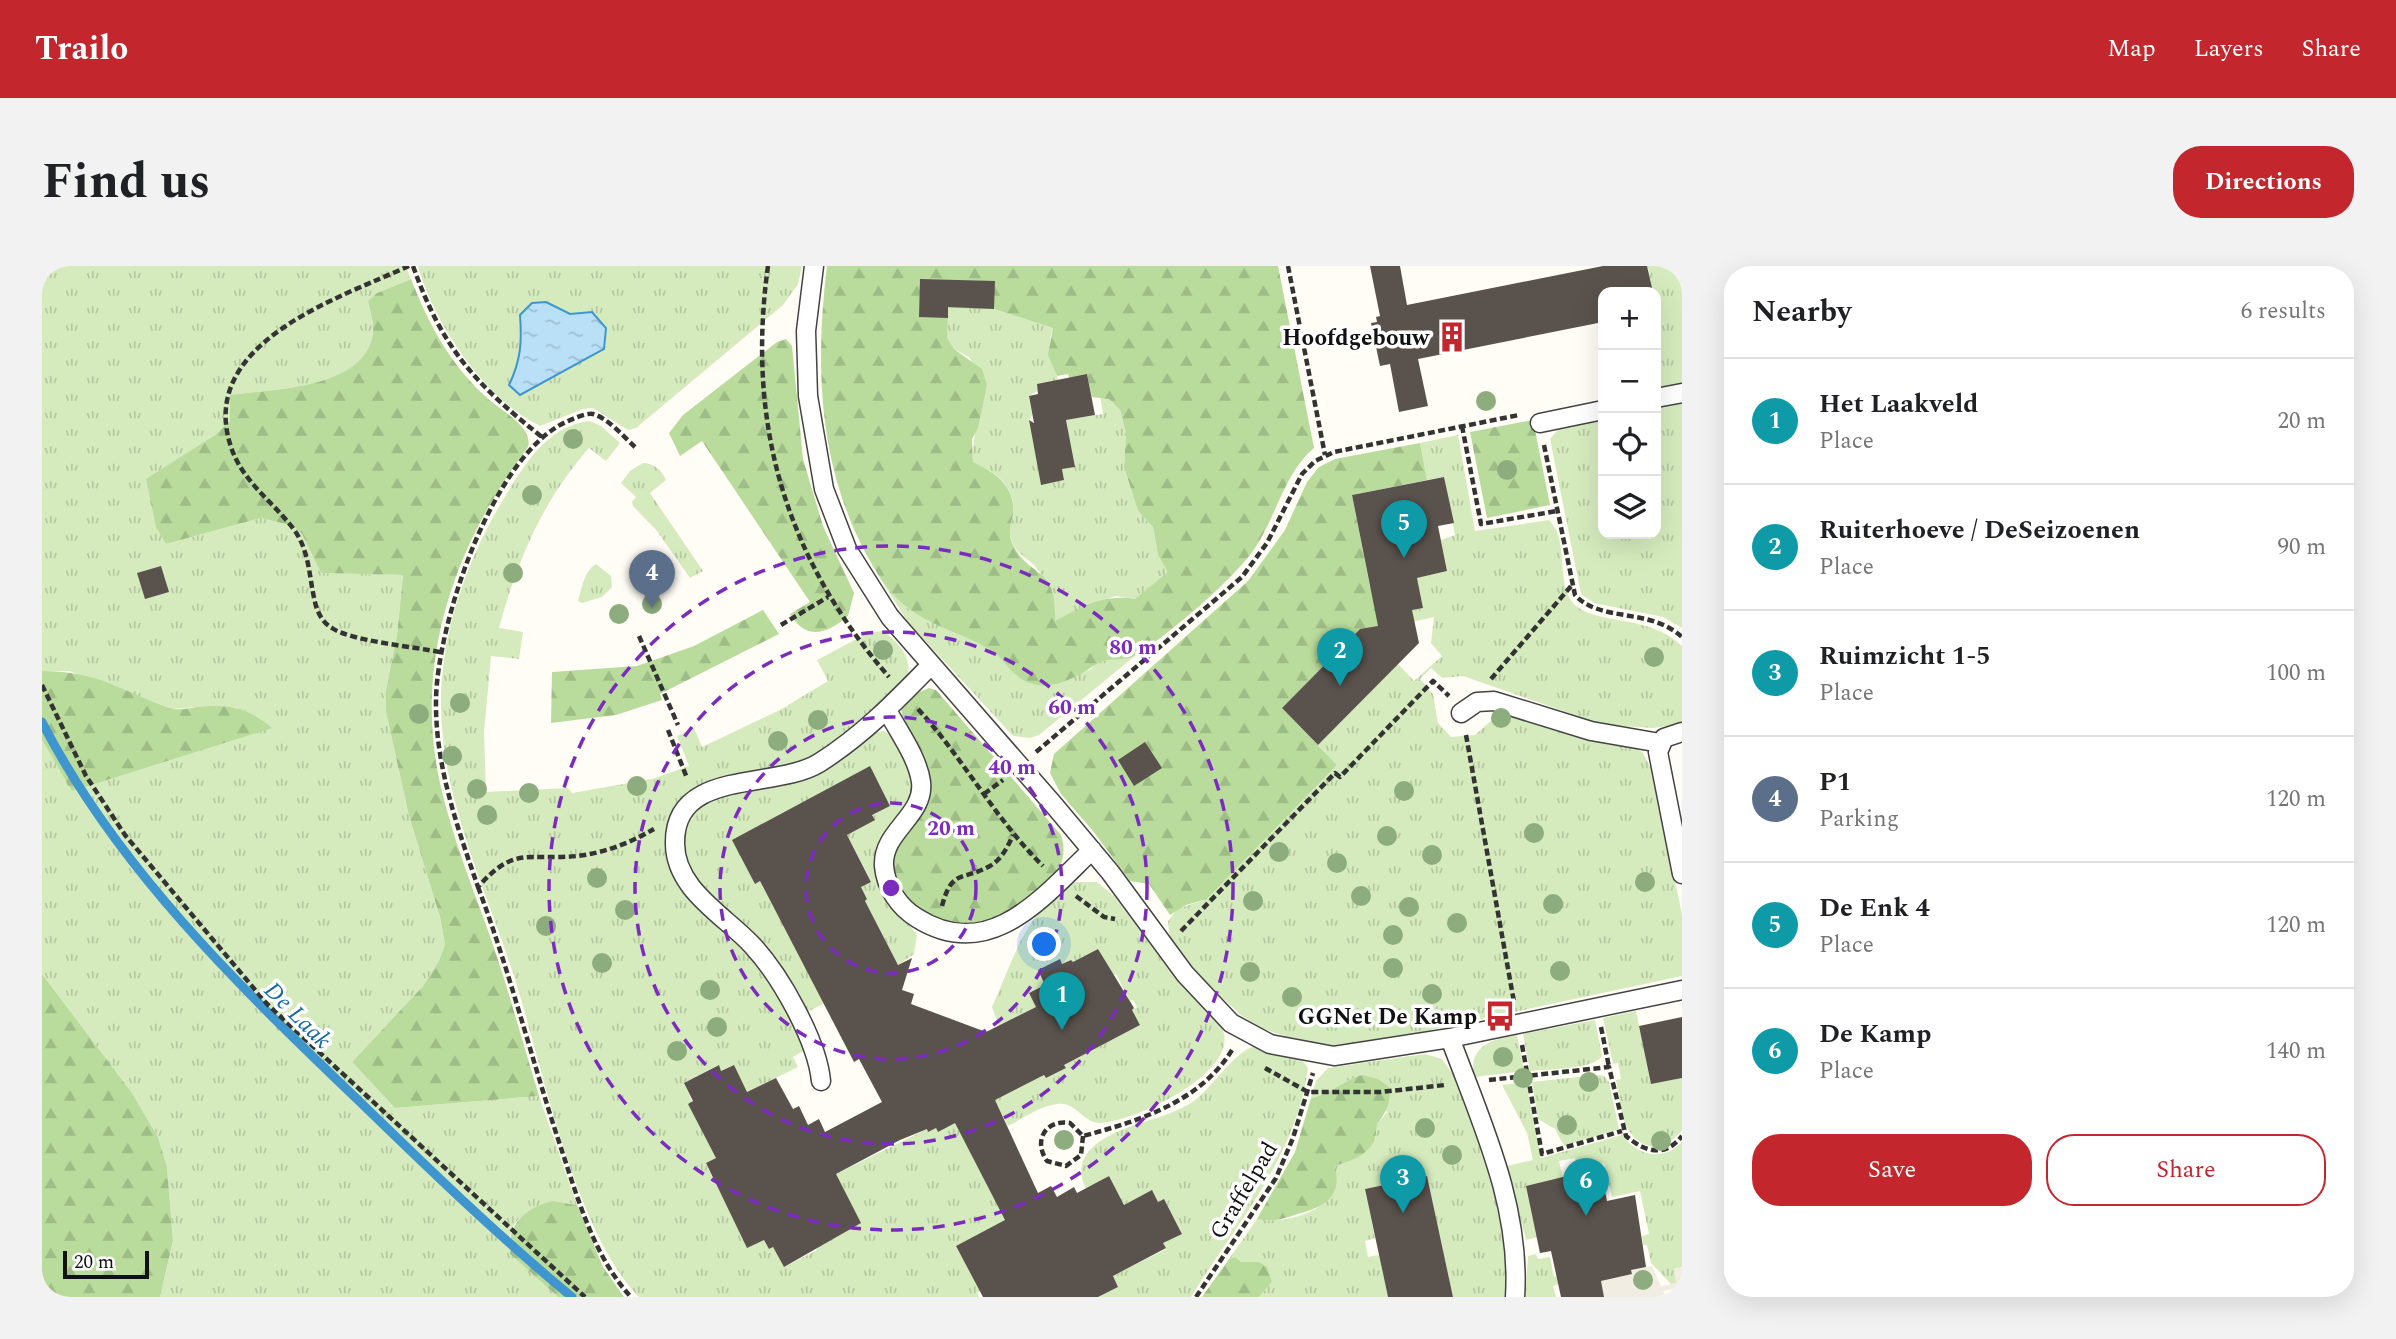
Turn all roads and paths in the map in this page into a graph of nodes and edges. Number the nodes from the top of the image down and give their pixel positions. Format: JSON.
{"nodes":[{"id":1,"x":411,"y":266,"type":"edge"},
{"id":2,"x":814,"y":266,"type":"edge"},
{"id":3,"x":1287,"y":266,"type":"edge"},
{"id":4,"x":1682,"y":393,"type":"edge"},
{"id":5,"x":1661,"y":397,"type":"edge"},
{"id":6,"x":1598,"y":411,"type":"edge"},
{"id":7,"x":1540,"y":423,"type":"junction"},
{"id":8,"x":1462,"y":426,"type":"junction"},
{"id":9,"x":542,"y":437,"type":"junction"},
{"id":10,"x":635,"y":447,"type":"dead end"},
{"id":11,"x":1325,"y":455,"type":"junction"},
{"id":12,"x":1557,"y":511,"type":"junction"},
{"id":13,"x":1572,"y":585,"type":"junction"},
{"id":14,"x":828,"y":597,"type":"dead end"},
{"id":15,"x":781,"y":625,"type":"dead end"},
{"id":16,"x":639,"y":636,"type":"dead end"},
{"id":17,"x":1682,"y":637,"type":"edge"},
{"id":18,"x":440,"y":652,"type":"junction"},
{"id":19,"x":931,"y":665,"type":"junction"},
{"id":20,"x":42,"y":685,"type":"edge"},
{"id":21,"x":887,"y":710,"type":"junction"},
{"id":22,"x":1464,"y":710,"type":"junction"},
{"id":23,"x":678,"y":725,"type":"dead end"},
{"id":24,"x":668,"y":730,"type":"dead end"},
{"id":25,"x":1682,"y":732,"type":"edge"},
{"id":26,"x":1660,"y":743,"type":"junction"},
{"id":27,"x":1020,"y":765,"type":"junction"},
{"id":28,"x":696,"y":799,"type":"junction"},
{"id":29,"x":682,"y":813,"type":"junction"},
{"id":30,"x":1013,"y":835,"type":"dead end"},
{"id":31,"x":1092,"y":850,"type":"junction"},
{"id":32,"x":1682,"y":874,"type":"edge"},
{"id":33,"x":478,"y":887,"type":"junction"},
{"id":34,"x":936,"y":927,"type":"junction"},
{"id":35,"x":1165,"y":948,"type":"junction"},
{"id":36,"x":1682,"y":990,"type":"edge"},
{"id":37,"x":1597,"y":1008,"type":"junction"},
{"id":38,"x":1518,"y":1024,"type":"junction"},
{"id":39,"x":1244,"y":1031,"type":"junction"},
{"id":40,"x":1450,"y":1038,"type":"junction"},
{"id":41,"x":1319,"y":1055,"type":"junction"},
{"id":42,"x":1609,"y":1067,"type":"junction"},
{"id":43,"x":1528,"y":1076,"type":"junction"},
{"id":44,"x":821,"y":1081,"type":"dead end"},
{"id":45,"x":1466,"y":1082,"type":"junction"},
{"id":46,"x":1308,"y":1092,"type":"junction"},
{"id":47,"x":1622,"y":1131,"type":"junction"},
{"id":48,"x":1083,"y":1136,"type":"junction"},
{"id":49,"x":1682,"y":1136,"type":"edge"},
{"id":50,"x":585,"y":1297,"type":"edge"},
{"id":51,"x":631,"y":1297,"type":"edge"},
{"id":52,"x":1196,"y":1297,"type":"edge"},
{"id":53,"x":1515,"y":1297,"type":"edge"}],
"edges":[{"from":1,"to":9,"type":"path"},
{"from":1,"to":18,"type":"path"},
{"from":2,"to":19,"type":"lane"},
{"from":3,"to":11,"type":"path"},
{"from":4,"to":5,"type":"lane"},
{"from":6,"to":7,"type":"lane"},
{"from":7,"to":8,"type":"path"},
{"from":7,"to":12,"type":"path"},
{"from":8,"to":11,"type":"path"},
{"from":8,"to":12,"type":"path"},
{"from":9,"to":10,"type":"path"},
{"from":9,"to":18,"type":"path"},
{"from":11,"to":27,"type":"path"},
{"from":12,"to":13,"type":"path"},
{"from":13,"to":17,"type":"path"},
{"from":13,"to":22,"type":"path"},
{"from":14,"to":15,"type":"path"},
{"from":16,"to":23,"type":"path"},
{"from":18,"to":33,"type":"path"},
{"from":19,"to":21,"type":"lane"},
{"from":19,"to":27,"type":"lane"},
{"from":20,"to":50,"type":"path"},
{"from":21,"to":28,"type":"lane"},
{"from":21,"to":34,"type":"lane"},
{"from":22,"to":26,"type":"lane"},
{"from":22,"to":35,"type":"path"},
{"from":22,"to":38,"type":"path"},
{"from":24,"to":28,"type":"path"},
{"from":25,"to":26,"type":"lane"},
{"from":26,"to":32,"type":"lane"},
{"from":27,"to":31,"type":"lane"},
{"from":28,"to":29,"type":"lane"},
{"from":29,"to":33,"type":"path"},
{"from":29,"to":44,"type":"lane"},
{"from":30,"to":34,"type":"path"},
{"from":31,"to":34,"type":"lane"},
{"from":31,"to":35,"type":"lane"},
{"from":33,"to":51,"type":"path"},
{"from":35,"to":39,"type":"lane"},
{"from":36,"to":37,"type":"lane"},
{"from":37,"to":38,"type":"lane"},
{"from":37,"to":42,"type":"path"},
{"from":38,"to":40,"type":"lane"},
{"from":38,"to":43,"type":"path"},
{"from":39,"to":41,"type":"lane"},
{"from":39,"to":48,"type":"path"},
{"from":40,"to":41,"type":"lane"},
{"from":40,"to":45,"type":"lane"},
{"from":41,"to":46,"type":"path","name":"Graffelpad"},
{"from":42,"to":43,"type":"path"},
{"from":42,"to":47,"type":"path"},
{"from":43,"to":45,"type":"path"},
{"from":43,"to":47,"type":"path"},
{"from":45,"to":46,"type":"path"},
{"from":45,"to":53,"type":"lane"},
{"from":46,"to":52,"type":"path","name":"Graffelpad"},
{"from":47,"to":49,"type":"path"},
{"from":48,"to":48,"type":"path"}]}
